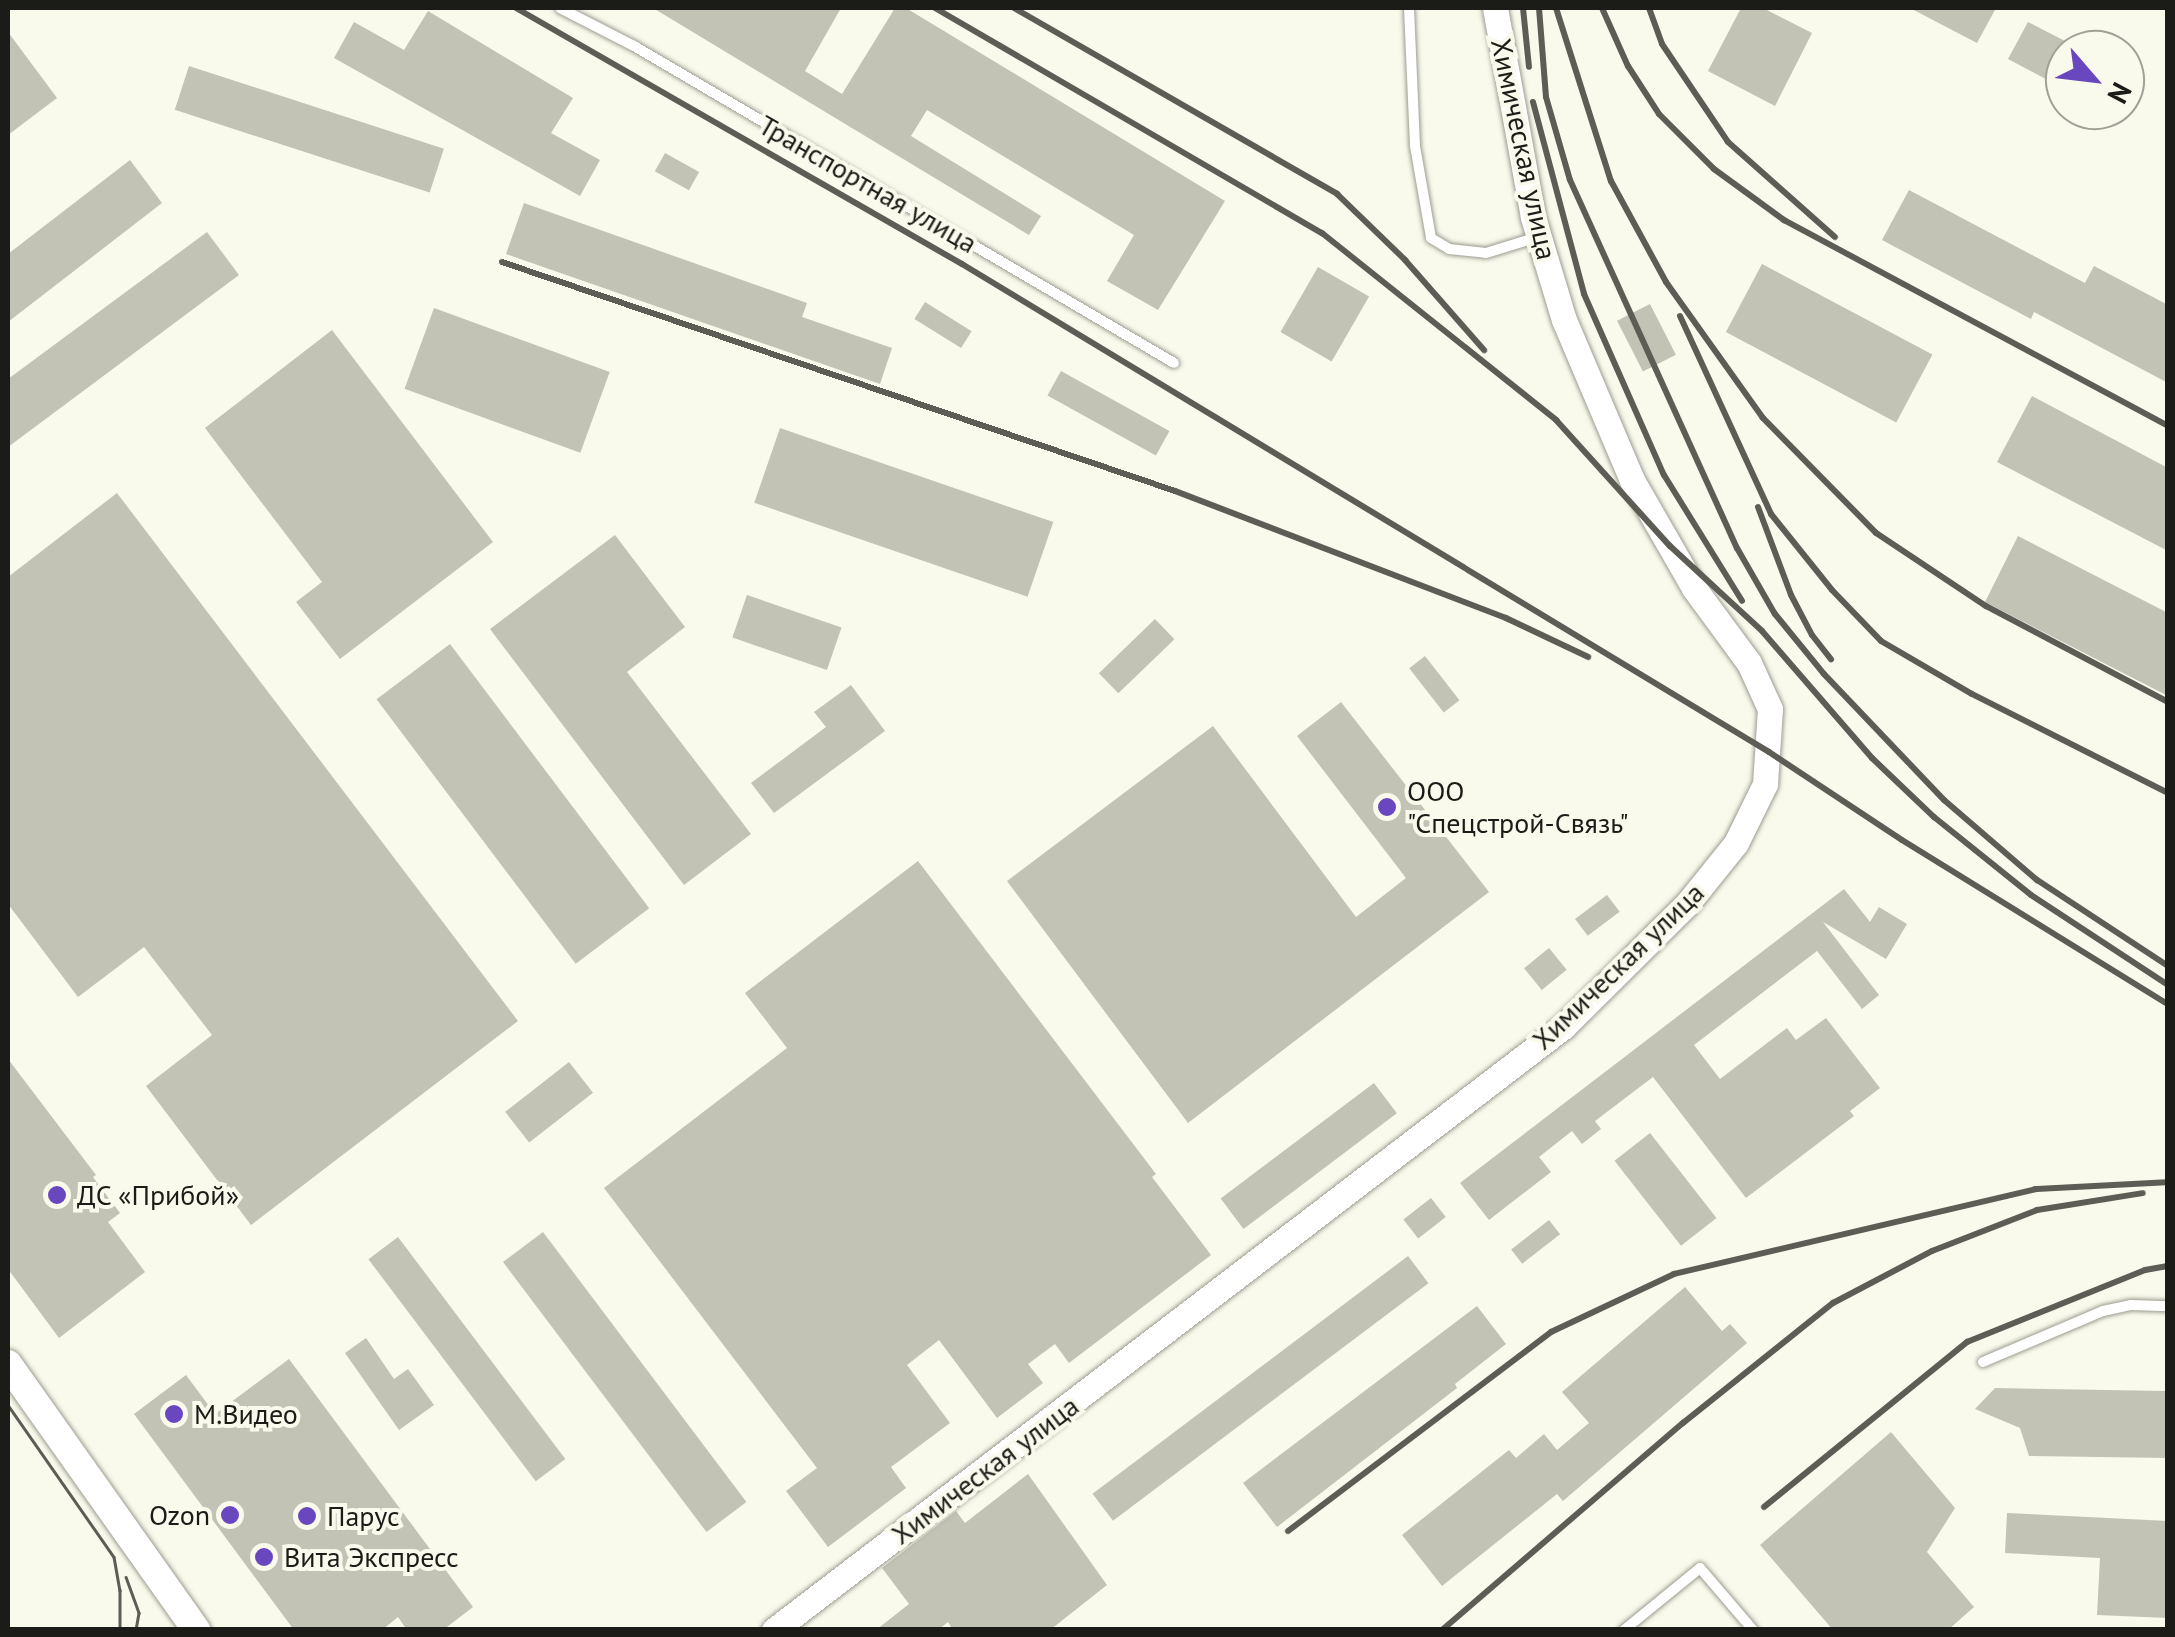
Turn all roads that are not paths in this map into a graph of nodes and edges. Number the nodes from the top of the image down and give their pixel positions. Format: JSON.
{"nodes":[{"id":1,"x":560,"y":8,"type":"edge"},
{"id":2,"x":1409,"y":8,"type":"edge"},
{"id":3,"x":1495,"y":8,"type":"edge"},
{"id":4,"x":1539,"y":237,"type":"junction"},
{"id":5,"x":1174,"y":362,"type":"dead end"},
{"id":6,"x":2168,"y":1306,"type":"edge"},
{"id":7,"x":1983,"y":1362,"type":"dead end"},
{"id":8,"x":8,"y":1364,"type":"edge"},
{"id":9,"x":196,"y":1630,"type":"edge"},
{"id":10,"x":774,"y":1630,"type":"edge"},
{"id":11,"x":1624,"y":1630,"type":"edge"},
{"id":12,"x":1753,"y":1630,"type":"edge"}],
"edges":[{"from":1,"to":5,"type":"lane","name":"Транспортная улица"},
{"from":2,"to":4,"type":"lane"},
{"from":3,"to":4,"type":"street","name":"Химическая улица"},
{"from":4,"to":10,"type":"street","name":"Химическая улица"},
{"from":6,"to":7,"type":"lane"},
{"from":8,"to":9,"type":"main road"},
{"from":11,"to":12,"type":"lane"}]}
